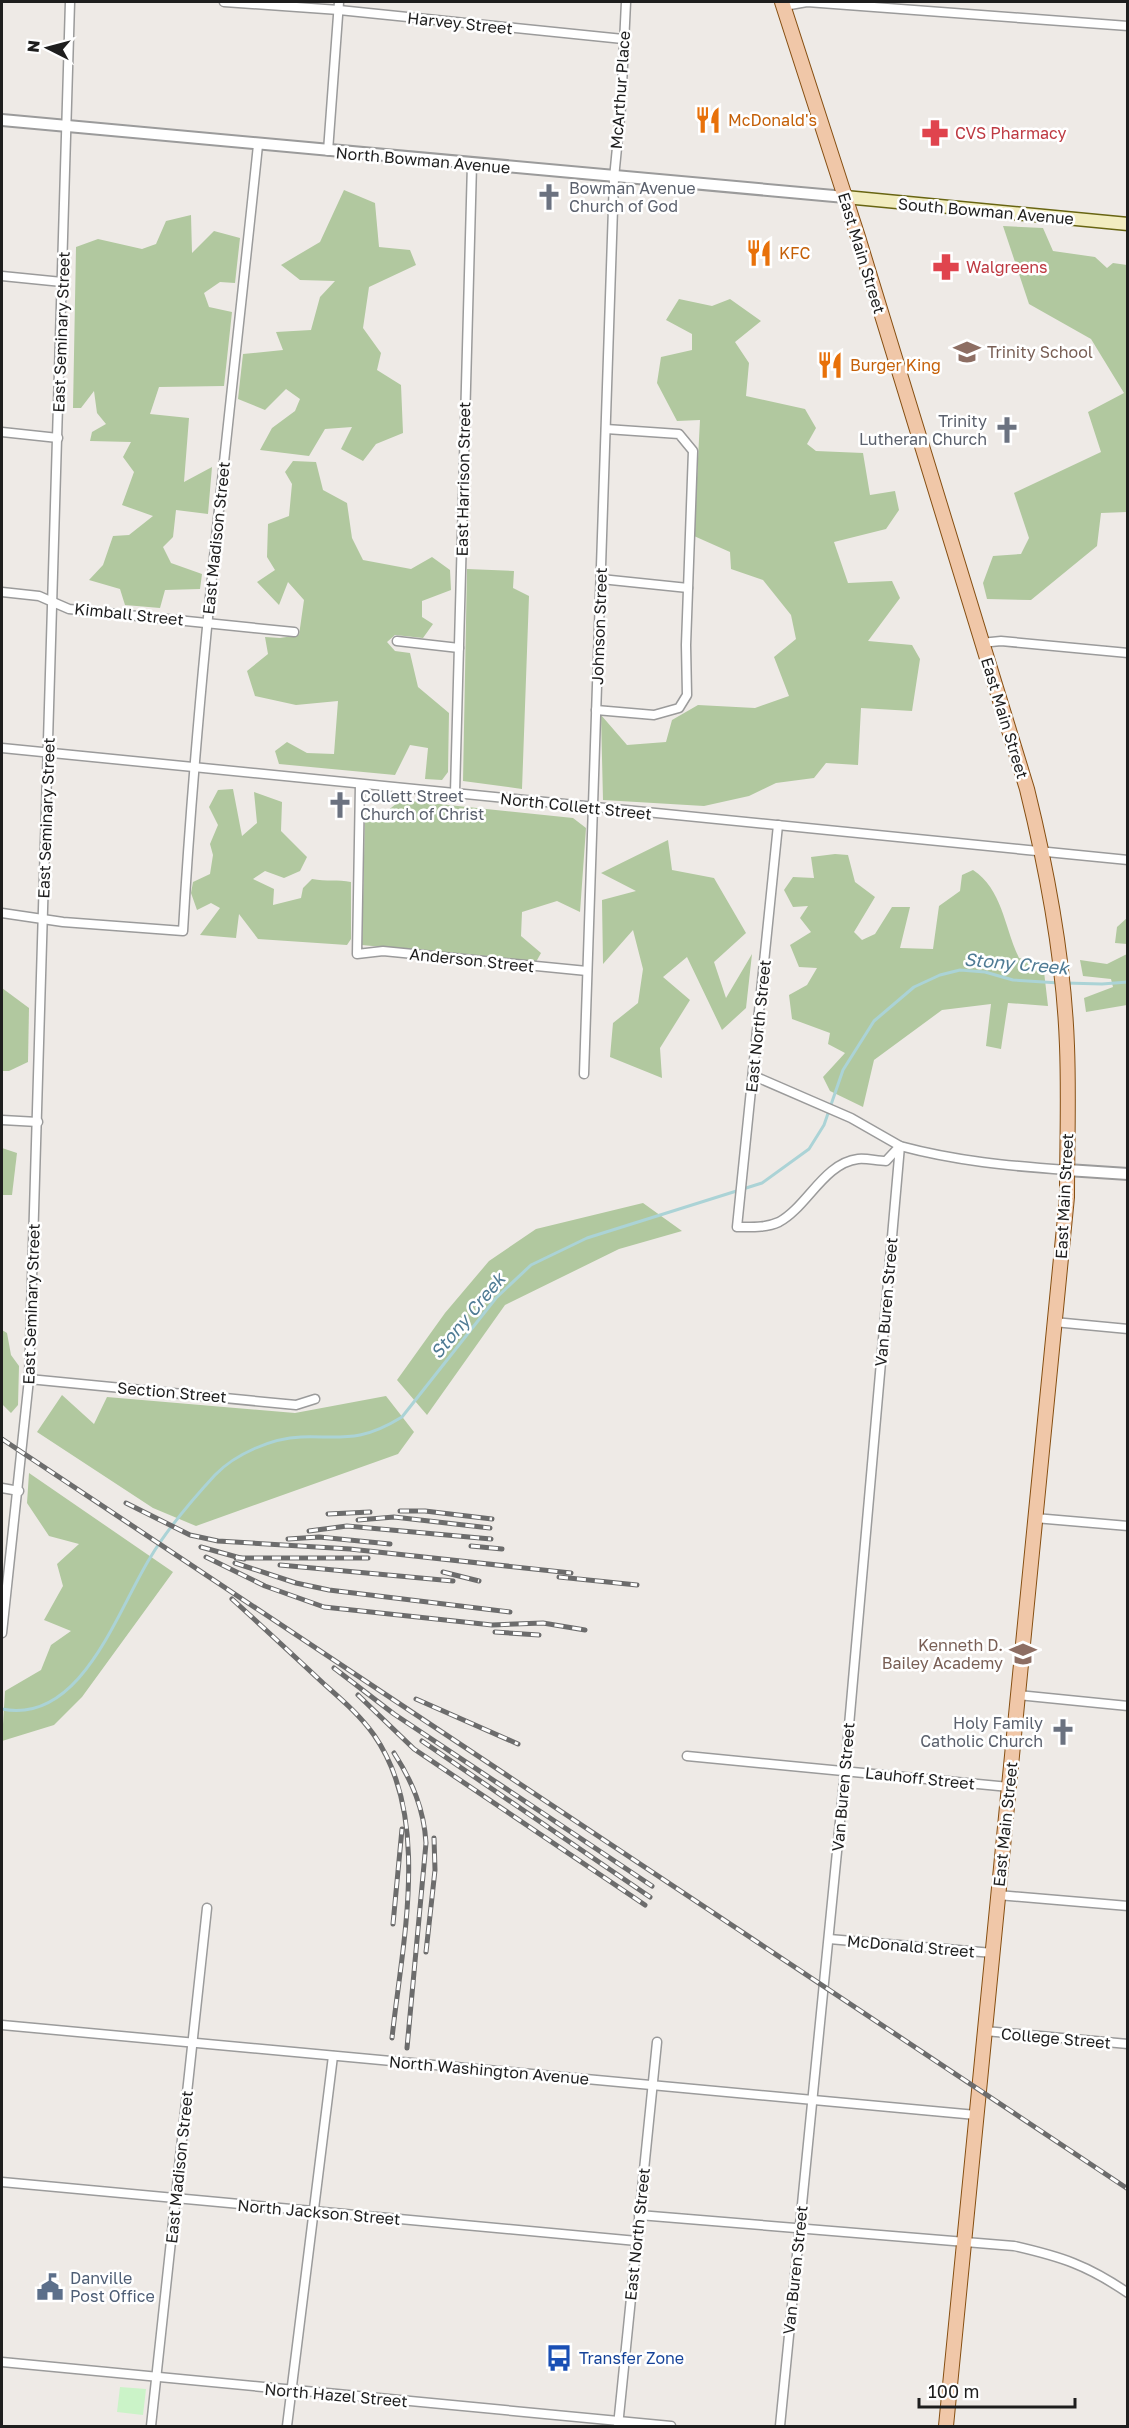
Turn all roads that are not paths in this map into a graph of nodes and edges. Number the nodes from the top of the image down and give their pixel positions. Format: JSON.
{"nodes":[{"id":1,"x":70,"y":2,"type":"edge"},
{"id":2,"x":224,"y":2,"type":"edge"},
{"id":3,"x":626,"y":2,"type":"edge"},
{"id":4,"x":783,"y":4,"type":"edge"},
{"id":5,"x":339,"y":6,"type":"edge"},
{"id":6,"x":1128,"y":26,"type":"edge"},
{"id":7,"x":624,"y":39,"type":"junction"},
{"id":8,"x":2,"y":120,"type":"edge"},
{"id":9,"x":66,"y":127,"type":"junction"},
{"id":10,"x":258,"y":145,"type":"junction"},
{"id":11,"x":328,"y":151,"type":"junction"},
{"id":12,"x":472,"y":164,"type":"junction"},
{"id":13,"x":614,"y":178,"type":"junction"},
{"id":14,"x":845,"y":197,"type":"junction"},
{"id":15,"x":1128,"y":224,"type":"edge"},
{"id":16,"x":2,"y":276,"type":"edge"},
{"id":17,"x":62,"y":282,"type":"junction"},
{"id":18,"x":606,"y":429,"type":"junction"},
{"id":19,"x":2,"y":432,"type":"edge"},
{"id":20,"x":58,"y":438,"type":"junction"},
{"id":21,"x":601,"y":579,"type":"junction"},
{"id":22,"x":688,"y":588,"type":"junction"},
{"id":23,"x":2,"y":592,"type":"edge"},
{"id":24,"x":53,"y":602,"type":"junction"},
{"id":25,"x":206,"y":623,"type":"junction"},
{"id":26,"x":294,"y":632,"type":"dead end"},
{"id":27,"x":397,"y":641,"type":"dead end"},
{"id":28,"x":981,"y":643,"type":"junction"},
{"id":29,"x":459,"y":648,"type":"junction"},
{"id":30,"x":1128,"y":653,"type":"edge"},
{"id":31,"x":596,"y":710,"type":"junction"},
{"id":32,"x":2,"y":748,"type":"edge"},
{"id":33,"x":48,"y":753,"type":"junction"},
{"id":34,"x":193,"y":767,"type":"junction"},
{"id":35,"x":360,"y":784,"type":"junction"},
{"id":36,"x":455,"y":794,"type":"junction"},
{"id":37,"x":593,"y":808,"type":"junction"},
{"id":38,"x":778,"y":825,"type":"junction"},
{"id":39,"x":1042,"y":850,"type":"junction"},
{"id":40,"x":1128,"y":860,"type":"edge"},
{"id":41,"x":2,"y":913,"type":"edge"},
{"id":42,"x":43,"y":917,"type":"junction"},
{"id":43,"x":587,"y":971,"type":"junction"},
{"id":44,"x":584,"y":1074,"type":"dead end"},
{"id":45,"x":754,"y":1076,"type":"junction"},
{"id":46,"x":2,"y":1120,"type":"edge"},
{"id":47,"x":38,"y":1122,"type":"junction"},
{"id":48,"x":900,"y":1146,"type":"junction"},
{"id":49,"x":1067,"y":1170,"type":"junction"},
{"id":50,"x":1128,"y":1174,"type":"edge"},
{"id":51,"x":1054,"y":1322,"type":"junction"},
{"id":52,"x":1128,"y":1329,"type":"edge"},
{"id":53,"x":28,"y":1378,"type":"junction"},
{"id":54,"x":315,"y":1399,"type":"dead end"},
{"id":55,"x":2,"y":1488,"type":"edge"},
{"id":56,"x":18,"y":1491,"type":"junction"},
{"id":57,"x":1035,"y":1518,"type":"junction"},
{"id":58,"x":1128,"y":1526,"type":"edge"},
{"id":59,"x":2,"y":1633,"type":"edge"},
{"id":60,"x":1018,"y":1695,"type":"junction"},
{"id":61,"x":1128,"y":1706,"type":"edge"},
{"id":62,"x":687,"y":1756,"type":"dead end"},
{"id":63,"x":845,"y":1771,"type":"junction"},
{"id":64,"x":1009,"y":1787,"type":"junction"},
{"id":65,"x":998,"y":1895,"type":"junction"},
{"id":66,"x":1128,"y":1906,"type":"edge"},
{"id":67,"x":207,"y":1908,"type":"dead end"},
{"id":68,"x":829,"y":1939,"type":"junction"},
{"id":69,"x":993,"y":1953,"type":"junction"},
{"id":70,"x":2,"y":2025,"type":"edge"},
{"id":71,"x":985,"y":2031,"type":"junction"},
{"id":72,"x":657,"y":2042,"type":"dead end"},
{"id":73,"x":193,"y":2043,"type":"junction"},
{"id":74,"x":1128,"y":2044,"type":"edge"},
{"id":75,"x":333,"y":2056,"type":"junction"},
{"id":76,"x":653,"y":2086,"type":"junction"},
{"id":77,"x":813,"y":2102,"type":"junction"},
{"id":78,"x":976,"y":2115,"type":"junction"},
{"id":79,"x":2,"y":2182,"type":"edge"},
{"id":80,"x":176,"y":2198,"type":"junction"},
{"id":81,"x":314,"y":2211,"type":"junction"},
{"id":82,"x":639,"y":2215,"type":"junction"},
{"id":83,"x":800,"y":2229,"type":"junction"},
{"id":84,"x":637,"y":2241,"type":"junction"},
{"id":85,"x":963,"y":2243,"type":"junction"},
{"id":86,"x":1128,"y":2293,"type":"edge"},
{"id":87,"x":2,"y":2362,"type":"edge"},
{"id":88,"x":156,"y":2377,"type":"junction"},
{"id":89,"x":292,"y":2391,"type":"junction"},
{"id":90,"x":618,"y":2424,"type":"edge"},
{"id":91,"x":151,"y":2427,"type":"edge"},
{"id":92,"x":288,"y":2427,"type":"edge"},
{"id":93,"x":671,"y":2427,"type":"edge"},
{"id":94,"x":780,"y":2427,"type":"edge"},
{"id":95,"x":946,"y":2427,"type":"edge"}],
"edges":[{"from":1,"to":9,"type":"street","name":"East Seminary Street"},
{"from":2,"to":5,"type":"street","name":"Harvey Street"},
{"from":3,"to":7,"type":"street","name":"McArthur Place"},
{"from":4,"to":6,"type":"street"},
{"from":4,"to":14,"type":"main road","name":"East Main Street"},
{"from":5,"to":7,"type":"street","name":"Harvey Street"},
{"from":5,"to":11,"type":"street"},
{"from":7,"to":13,"type":"street","name":"McArthur Place"},
{"from":8,"to":9,"type":"street","name":"North Bowman Avenue"},
{"from":9,"to":10,"type":"street","name":"North Bowman Avenue"},
{"from":9,"to":17,"type":"street","name":"East Seminary Street"},
{"from":10,"to":11,"type":"street","name":"North Bowman Avenue"},
{"from":10,"to":25,"type":"street","name":"East Madison Street"},
{"from":11,"to":12,"type":"street","name":"North Bowman Avenue"},
{"from":12,"to":13,"type":"street","name":"North Bowman Avenue"},
{"from":12,"to":29,"type":"street","name":"East Harrison Street"},
{"from":13,"to":14,"type":"street","name":"North Bowman Avenue"},
{"from":13,"to":18,"type":"street","name":"Johnson Street"},
{"from":14,"to":15,"type":"main road","name":"South Bowman Avenue"},
{"from":14,"to":28,"type":"main road","name":"East Main Street"},
{"from":16,"to":17,"type":"street"},
{"from":17,"to":20,"type":"street","name":"East Seminary Street"},
{"from":18,"to":21,"type":"street","name":"Johnson Street"},
{"from":18,"to":22,"type":"street"},
{"from":19,"to":20,"type":"street"},
{"from":20,"to":24,"type":"street","name":"East Seminary Street"},
{"from":21,"to":22,"type":"street"},
{"from":21,"to":31,"type":"street","name":"Johnson Street"},
{"from":22,"to":31,"type":"street"},
{"from":23,"to":24,"type":"street","name":"Kimball Street"},
{"from":24,"to":25,"type":"street","name":"Kimball Street"},
{"from":24,"to":33,"type":"street","name":"East Seminary Street"},
{"from":25,"to":26,"type":"street","name":"Kimball Street"},
{"from":25,"to":34,"type":"street","name":"East Madison Street"},
{"from":27,"to":29,"type":"street"},
{"from":28,"to":30,"type":"street"},
{"from":28,"to":39,"type":"main road","name":"East Main Street"},
{"from":29,"to":36,"type":"street","name":"East Harrison Street"},
{"from":31,"to":37,"type":"street","name":"Johnson Street"},
{"from":32,"to":33,"type":"street","name":"North Collett Street"},
{"from":33,"to":34,"type":"street","name":"North Collett Street"},
{"from":33,"to":42,"type":"street","name":"East Seminary Street"},
{"from":34,"to":35,"type":"street","name":"North Collett Street"},
{"from":34,"to":42,"type":"street","name":"East Madison Street"},
{"from":35,"to":36,"type":"street","name":"North Collett Street"},
{"from":35,"to":43,"type":"street","name":"Anderson Street"},
{"from":36,"to":37,"type":"street","name":"North Collett Street"},
{"from":37,"to":38,"type":"street","name":"North Collett Street"},
{"from":37,"to":43,"type":"street","name":"Johnson Street"},
{"from":38,"to":39,"type":"street","name":"North Collett Street"},
{"from":38,"to":45,"type":"street","name":"East North Street"},
{"from":39,"to":40,"type":"street","name":"North Collett Street"},
{"from":39,"to":49,"type":"main road","name":"East Main Street"},
{"from":41,"to":42,"type":"street"},
{"from":42,"to":47,"type":"street","name":"East Seminary Street"},
{"from":43,"to":44,"type":"street","name":"Johnson Street"},
{"from":45,"to":48,"type":"street"},
{"from":45,"to":48,"type":"street","name":"East North Street"},
{"from":46,"to":47,"type":"street"},
{"from":47,"to":53,"type":"street","name":"East Seminary Street"},
{"from":48,"to":49,"type":"street"},
{"from":48,"to":63,"type":"street","name":"Van Buren Street"},
{"from":49,"to":50,"type":"street"},
{"from":49,"to":51,"type":"main road","name":"East Main Street"},
{"from":51,"to":52,"type":"street"},
{"from":51,"to":57,"type":"main road","name":"East Main Street"},
{"from":53,"to":54,"type":"street","name":"Section Street"},
{"from":53,"to":56,"type":"street","name":"East Seminary Street"},
{"from":55,"to":56,"type":"street"},
{"from":56,"to":59,"type":"street","name":"East Seminary Street"},
{"from":57,"to":58,"type":"street"},
{"from":57,"to":60,"type":"main road","name":"East Main Street"},
{"from":60,"to":61,"type":"street"},
{"from":60,"to":64,"type":"main road","name":"East Main Street"},
{"from":62,"to":63,"type":"street","name":"Lauhoff Street"},
{"from":63,"to":64,"type":"street","name":"Lauhoff Street"},
{"from":63,"to":68,"type":"street","name":"Van Buren Street"},
{"from":64,"to":65,"type":"main road","name":"East Main Street"},
{"from":65,"to":66,"type":"street"},
{"from":65,"to":69,"type":"main road","name":"East Main Street"},
{"from":67,"to":73,"type":"street","name":"East Madison Street"},
{"from":68,"to":69,"type":"street","name":"McDonald Street"},
{"from":68,"to":77,"type":"street","name":"Van Buren Street"},
{"from":69,"to":71,"type":"main road","name":"East Main Street"},
{"from":70,"to":73,"type":"street","name":"North Washington Avenue"},
{"from":71,"to":74,"type":"street","name":"College Street"},
{"from":71,"to":78,"type":"main road","name":"East Main Street"},
{"from":72,"to":76,"type":"street","name":"East North Street"},
{"from":73,"to":75,"type":"street","name":"North Washington Avenue"},
{"from":73,"to":80,"type":"street","name":"East Madison Street"},
{"from":75,"to":76,"type":"street","name":"North Washington Avenue"},
{"from":75,"to":81,"type":"street"},
{"from":76,"to":77,"type":"street","name":"North Washington Avenue"},
{"from":76,"to":82,"type":"street","name":"East North Street"},
{"from":77,"to":78,"type":"street","name":"North Washington Avenue"},
{"from":77,"to":83,"type":"street","name":"Van Buren Street"},
{"from":78,"to":85,"type":"main road","name":"East Main Street"},
{"from":79,"to":80,"type":"street","name":"North Jackson Street"},
{"from":80,"to":81,"type":"street","name":"North Jackson Street"},
{"from":80,"to":88,"type":"street","name":"East Madison Street"},
{"from":81,"to":84,"type":"street","name":"North Jackson Street"},
{"from":81,"to":89,"type":"street"},
{"from":82,"to":83,"type":"street"},
{"from":82,"to":84,"type":"street","name":"East North Street"},
{"from":83,"to":85,"type":"street"},
{"from":83,"to":94,"type":"street","name":"Van Buren Street"},
{"from":84,"to":90,"type":"street","name":"East North Street"},
{"from":85,"to":86,"type":"street"},
{"from":85,"to":95,"type":"main road","name":"East Main Street"},
{"from":87,"to":88,"type":"street","name":"North Hazel Street"},
{"from":88,"to":89,"type":"street","name":"North Hazel Street"},
{"from":88,"to":91,"type":"street","name":"East Madison Street"},
{"from":89,"to":90,"type":"street","name":"North Hazel Street"},
{"from":89,"to":92,"type":"street"},
{"from":90,"to":93,"type":"street","name":"North Hazel Street"}]}
